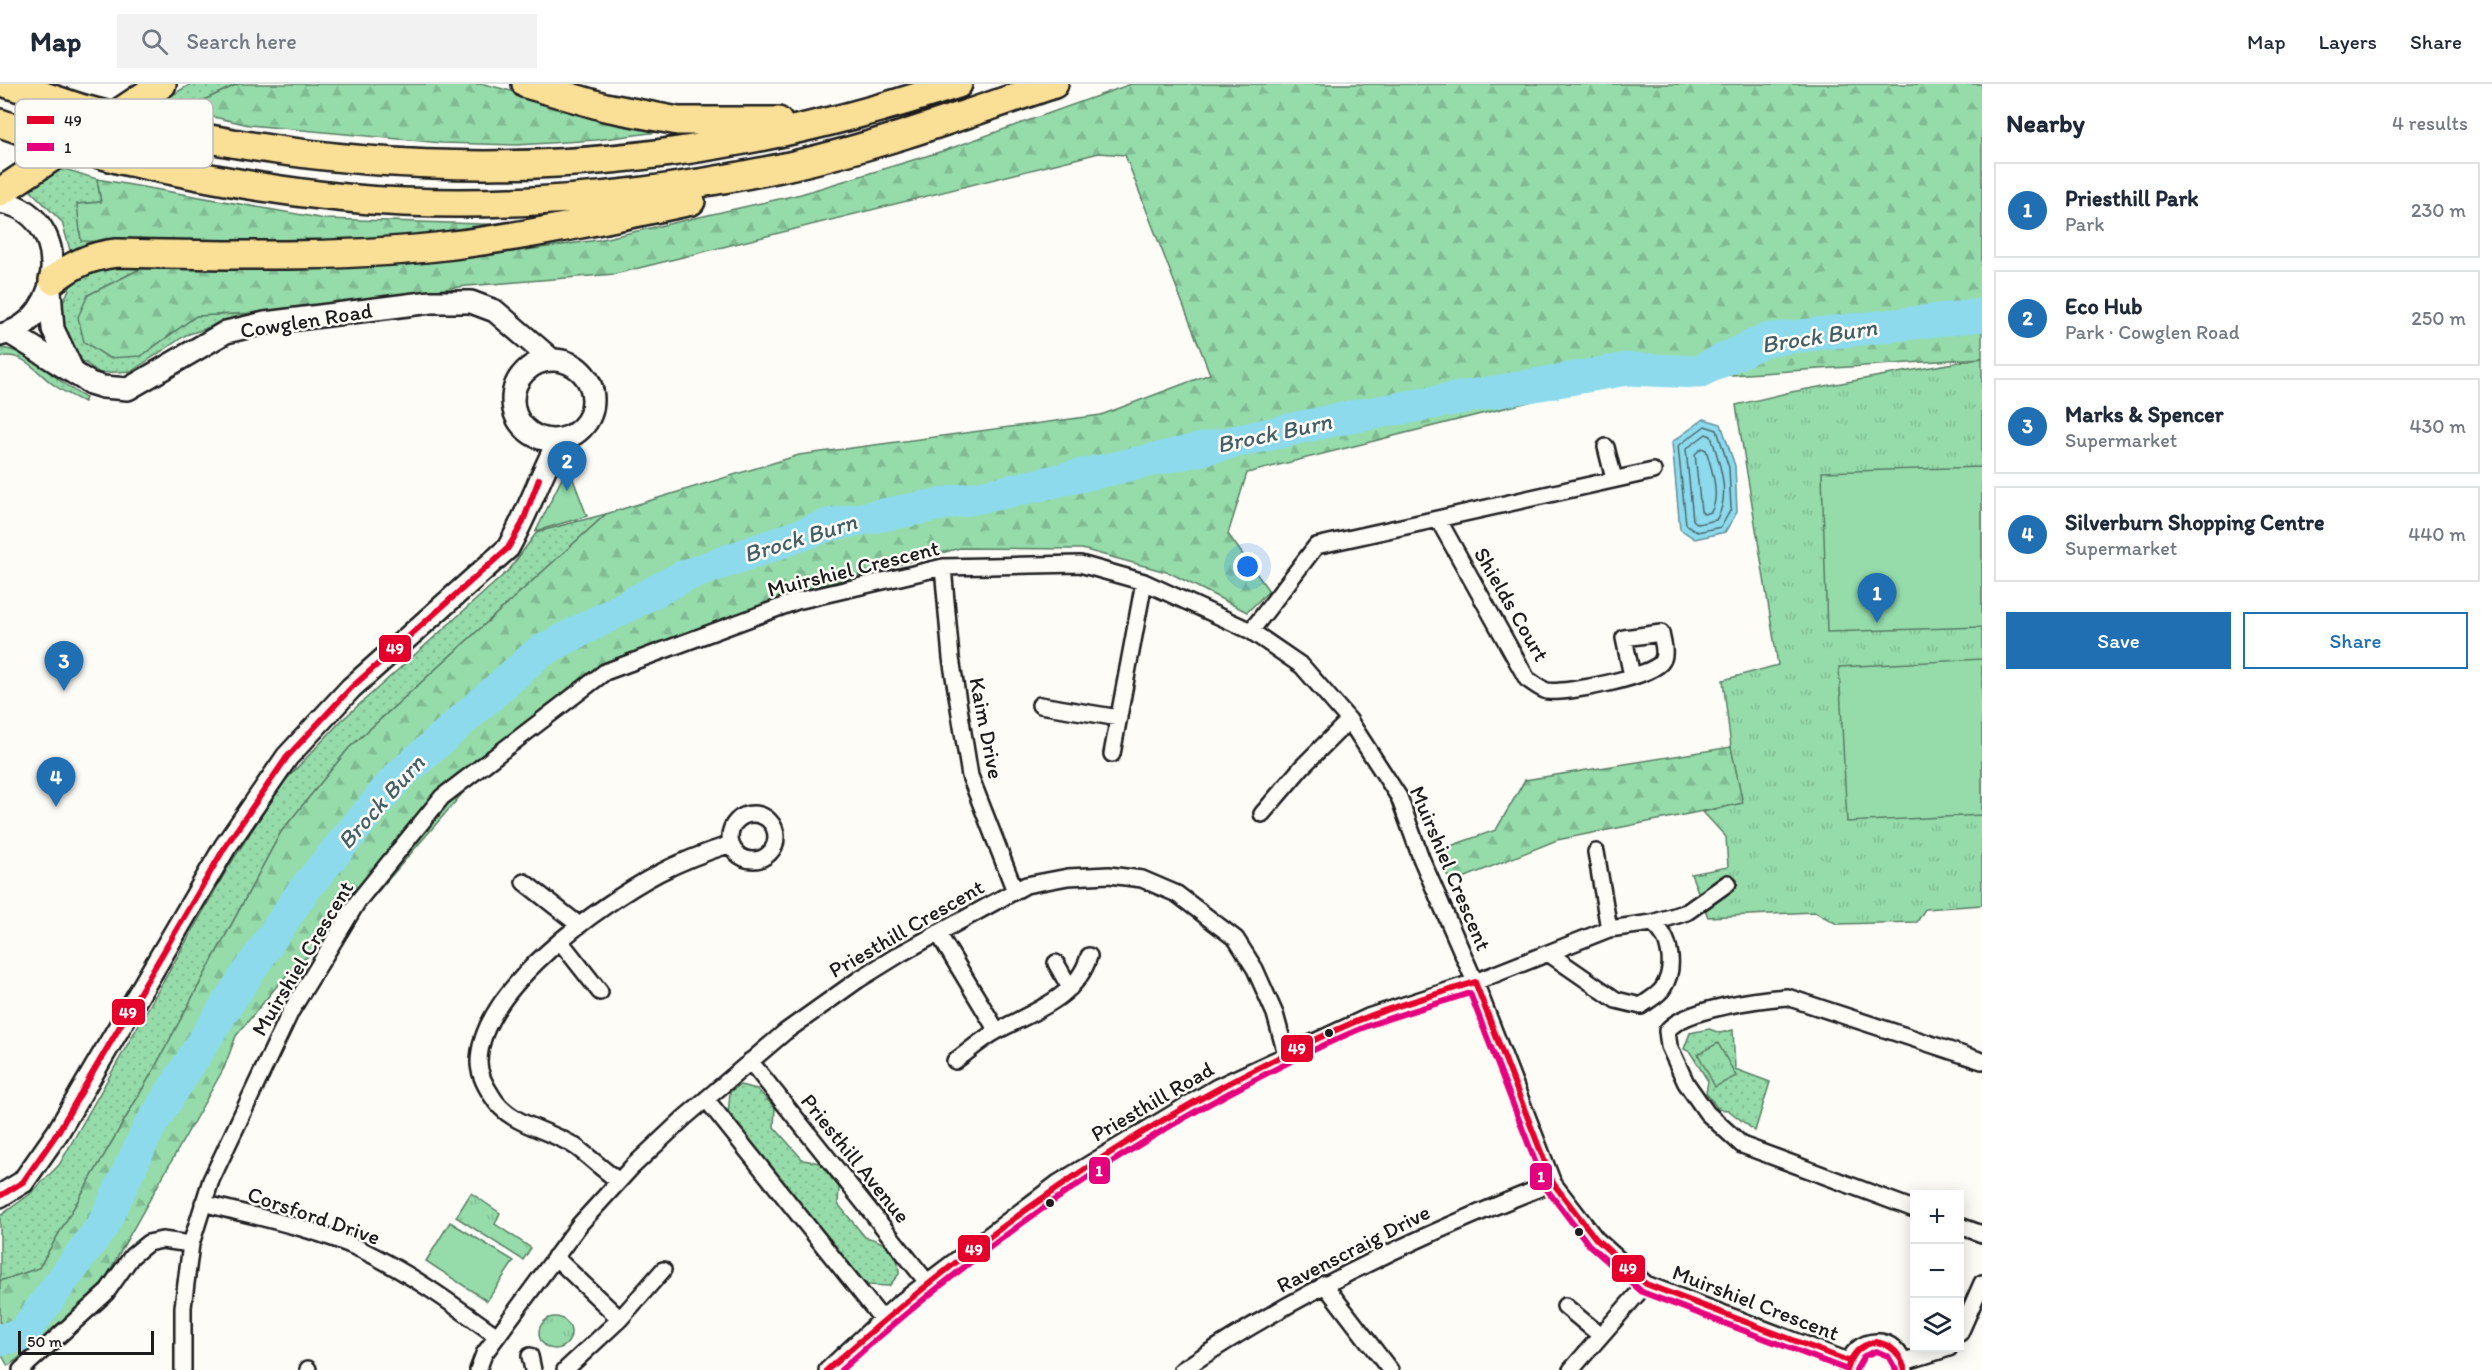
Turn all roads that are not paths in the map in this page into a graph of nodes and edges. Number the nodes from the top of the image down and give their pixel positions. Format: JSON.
{"nodes":[{"id":1,"x":8,"y":84,"type":"edge"},
{"id":2,"x":162,"y":84,"type":"edge"},
{"id":3,"x":526,"y":84,"type":"edge"},
{"id":4,"x":958,"y":84,"type":"edge"},
{"id":5,"x":1054,"y":84,"type":"edge"},
{"id":6,"x":54,"y":99,"type":"edge"},
{"id":7,"x":140,"y":99,"type":"edge"},
{"id":8,"x":842,"y":119,"type":"junction"},
{"id":9,"x":213,"y":138,"type":"edge"},
{"id":10,"x":866,"y":146,"type":"junction"},
{"id":11,"x":36,"y":168,"type":"edge"},
{"id":12,"x":157,"y":168,"type":"edge"},
{"id":13,"x":0,"y":192,"type":"edge"},
{"id":14,"x":0,"y":202,"type":"edge"},
{"id":15,"x":52,"y":285,"type":"junction"},
{"id":16,"x":514,"y":326,"type":"junction"},
{"id":17,"x":5,"y":334,"type":"edge"},
{"id":18,"x":552,"y":360,"type":"junction"},
{"id":19,"x":525,"y":371,"type":"junction"},
{"id":20,"x":74,"y":372,"type":"junction"},
{"id":21,"x":532,"y":436,"type":"junction"},
{"id":22,"x":559,"y":440,"type":"junction"},
{"id":23,"x":1606,"y":447,"type":"dead end"},
{"id":24,"x":1653,"y":471,"type":"dead end"},
{"id":25,"x":539,"y":479,"type":"junction"},
{"id":26,"x":1614,"y":479,"type":"junction"},
{"id":27,"x":1438,"y":519,"type":"junction"},
{"id":28,"x":943,"y":567,"type":"junction"},
{"id":29,"x":1144,"y":582,"type":"junction"},
{"id":30,"x":1251,"y":631,"type":"junction"},
{"id":31,"x":1632,"y":676,"type":"dead end"},
{"id":32,"x":1040,"y":705,"type":"dead end"},
{"id":33,"x":1119,"y":718,"type":"junction"},
{"id":34,"x":1348,"y":720,"type":"junction"},
{"id":35,"x":1112,"y":754,"type":"dead end"},
{"id":36,"x":1262,"y":814,"type":"dead end"},
{"id":37,"x":731,"y":844,"type":"dead end"},
{"id":38,"x":1596,"y":852,"type":"dead end"},
{"id":39,"x":524,"y":882,"type":"dead end"},
{"id":40,"x":1728,"y":883,"type":"dead end"},
{"id":41,"x":1015,"y":891,"type":"junction"},
{"id":42,"x":1652,"y":923,"type":"junction"},
{"id":43,"x":579,"y":925,"type":"junction"},
{"id":44,"x":1609,"y":929,"type":"junction"},
{"id":45,"x":938,"y":933,"type":"junction"},
{"id":46,"x":560,"y":941,"type":"junction"},
{"id":47,"x":1548,"y":953,"type":"junction"},
{"id":48,"x":1089,"y":956,"type":"dead end"},
{"id":49,"x":1056,"y":963,"type":"dead end"},
{"id":50,"x":1475,"y":982,"type":"junction"},
{"id":51,"x":1070,"y":988,"type":"junction"},
{"id":52,"x":600,"y":992,"type":"dead end"},
{"id":53,"x":997,"y":1031,"type":"junction"},
{"id":54,"x":1287,"y":1054,"type":"junction"},
{"id":55,"x":750,"y":1061,"type":"junction"},
{"id":56,"x":955,"y":1061,"type":"dead end"},
{"id":57,"x":1982,"y":1061,"type":"edge"},
{"id":58,"x":706,"y":1099,"type":"junction"},
{"id":59,"x":619,"y":1182,"type":"junction"},
{"id":60,"x":1553,"y":1183,"type":"junction"},
{"id":61,"x":0,"y":1196,"type":"edge"},
{"id":62,"x":203,"y":1203,"type":"junction"},
{"id":63,"x":1910,"y":1208,"type":"edge"},
{"id":64,"x":1964,"y":1228,"type":"edge"},
{"id":65,"x":1982,"y":1234,"type":"edge"},
{"id":66,"x":191,"y":1244,"type":"junction"},
{"id":67,"x":555,"y":1257,"type":"junction"},
{"id":68,"x":663,"y":1270,"type":"dead end"},
{"id":69,"x":927,"y":1282,"type":"junction"},
{"id":70,"x":1982,"y":1283,"type":"edge"},
{"id":71,"x":1324,"y":1284,"type":"junction"},
{"id":72,"x":1646,"y":1284,"type":"junction"},
{"id":73,"x":1565,"y":1306,"type":"dead end"},
{"id":74,"x":620,"y":1318,"type":"junction"},
{"id":75,"x":882,"y":1319,"type":"junction"},
{"id":76,"x":1964,"y":1322,"type":"edge"},
{"id":77,"x":1600,"y":1335,"type":"junction"},
{"id":78,"x":497,"y":1336,"type":"junction"},
{"id":79,"x":1937,"y":1352,"type":"edge"},
{"id":80,"x":1847,"y":1366,"type":"edge"},
{"id":81,"x":1905,"y":1366,"type":"edge"},
{"id":82,"x":21,"y":1370,"type":"edge"},
{"id":83,"x":183,"y":1370,"type":"edge"},
{"id":84,"x":478,"y":1370,"type":"edge"},
{"id":85,"x":565,"y":1370,"type":"edge"},
{"id":86,"x":827,"y":1370,"type":"edge"},
{"id":87,"x":1182,"y":1370,"type":"edge"},
{"id":88,"x":1390,"y":1370,"type":"edge"},
{"id":89,"x":1570,"y":1370,"type":"edge"}],
"edges":[{"from":1,"to":6,"type":"highway","bridge":true},
{"from":2,"to":7,"type":"highway"},
{"from":3,"to":8,"type":"highway"},
{"from":4,"to":8,"type":"highway"},
{"from":5,"to":10,"type":"highway"},
{"from":8,"to":9,"type":"highway","bridge":true},
{"from":10,"to":12,"type":"highway","bridge":true},
{"from":10,"to":15,"type":"highway"},
{"from":11,"to":13,"type":"highway"},
{"from":14,"to":15,"type":"street"},
{"from":15,"to":17,"type":"street"},
{"from":15,"to":20,"type":"street"},
{"from":16,"to":18,"type":"street","name":"Cowglen Road"},
{"from":16,"to":19,"type":"street"},
{"from":16,"to":20,"type":"street","name":"Cowglen Road"},
{"from":17,"to":20,"type":"street","name":"Cowglen Road"},
{"from":18,"to":19,"type":"street"},
{"from":18,"to":22,"type":"street"},
{"from":19,"to":21,"type":"street"},
{"from":21,"to":22,"type":"street"},
{"from":21,"to":25,"type":"street"},
{"from":22,"to":25,"type":"street"},
{"from":23,"to":26,"type":"street"},
{"from":24,"to":26,"type":"street"},
{"from":25,"to":61,"type":"street"},
{"from":26,"to":27,"type":"street"},
{"from":27,"to":30,"type":"street"},
{"from":27,"to":31,"type":"street","name":"Shields Court"},
{"from":28,"to":29,"type":"street","name":"Muirshiel Crescent"},
{"from":28,"to":41,"type":"street","name":"Kaim Drive"},
{"from":28,"to":62,"type":"street","name":"Muirshiel Crescent"},
{"from":29,"to":30,"type":"street","name":"Muirshiel Crescent"},
{"from":29,"to":33,"type":"street"},
{"from":30,"to":34,"type":"street","name":"Muirshiel Crescent"},
{"from":32,"to":33,"type":"street"},
{"from":33,"to":35,"type":"street"},
{"from":34,"to":36,"type":"street"},
{"from":34,"to":50,"type":"street","name":"Muirshiel Crescent"},
{"from":37,"to":43,"type":"street"},
{"from":38,"to":44,"type":"street"},
{"from":39,"to":43,"type":"street"},
{"from":40,"to":42,"type":"street","name":"Priesthill Road"},
{"from":41,"to":45,"type":"street","name":"Priesthill Crescent"},
{"from":41,"to":54,"type":"street","name":"Priesthill Crescent"},
{"from":42,"to":44,"type":"street","name":"Priesthill Road"},
{"from":42,"to":47,"type":"street"},
{"from":43,"to":46,"type":"street"},
{"from":44,"to":47,"type":"street","name":"Priesthill Road"},
{"from":45,"to":53,"type":"street"},
{"from":45,"to":55,"type":"street","name":"Priesthill Crescent"},
{"from":46,"to":52,"type":"street"},
{"from":46,"to":59,"type":"street"},
{"from":47,"to":50,"type":"street","name":"Priesthill Road"},
{"from":48,"to":51,"type":"street"},
{"from":49,"to":51,"type":"street"},
{"from":50,"to":54,"type":"street","name":"Priesthill Road"},
{"from":50,"to":60,"type":"street","name":"Muirshiel Crescent"},
{"from":51,"to":53,"type":"street"},
{"from":53,"to":56,"type":"street"},
{"from":54,"to":69,"type":"street","name":"Priesthill Road"},
{"from":55,"to":58,"type":"street","name":"Priesthill Crescent"},
{"from":55,"to":69,"type":"street","name":"Priesthill Avenue"},
{"from":57,"to":63,"type":"street"},
{"from":58,"to":59,"type":"street","name":"Priesthill Crescent"},
{"from":58,"to":75,"type":"street"},
{"from":59,"to":67,"type":"street","name":"Priesthill Crescent"},
{"from":60,"to":71,"type":"street","name":"Ravenscraig Drive"},
{"from":60,"to":72,"type":"street","name":"Muirshiel Crescent"},
{"from":62,"to":66,"type":"street","name":"Muirshiel Crescent"},
{"from":62,"to":78,"type":"street","name":"Corsford Drive"},
{"from":64,"to":65,"type":"street"},
{"from":66,"to":82,"type":"street"},
{"from":66,"to":83,"type":"street","name":"Muirshiel Crescent"},
{"from":67,"to":74,"type":"street"},
{"from":67,"to":78,"type":"street","name":"Priesthill Crescent"},
{"from":68,"to":74,"type":"street"},
{"from":69,"to":75,"type":"street","name":"Priesthill Road"},
{"from":70,"to":76,"type":"street"},
{"from":71,"to":87,"type":"street","name":"Ravenscraig Drive"},
{"from":71,"to":88,"type":"street"},
{"from":72,"to":77,"type":"street"},
{"from":72,"to":80,"type":"street","name":"Muirshiel Crescent"},
{"from":73,"to":77,"type":"street"},
{"from":74,"to":85,"type":"street"},
{"from":75,"to":86,"type":"street","name":"Priesthill Road"},
{"from":77,"to":89,"type":"street"},
{"from":78,"to":84,"type":"street","name":"Priesthill Crescent"},
{"from":79,"to":81,"type":"street"},
{"from":80,"to":81,"type":"street"}]}
